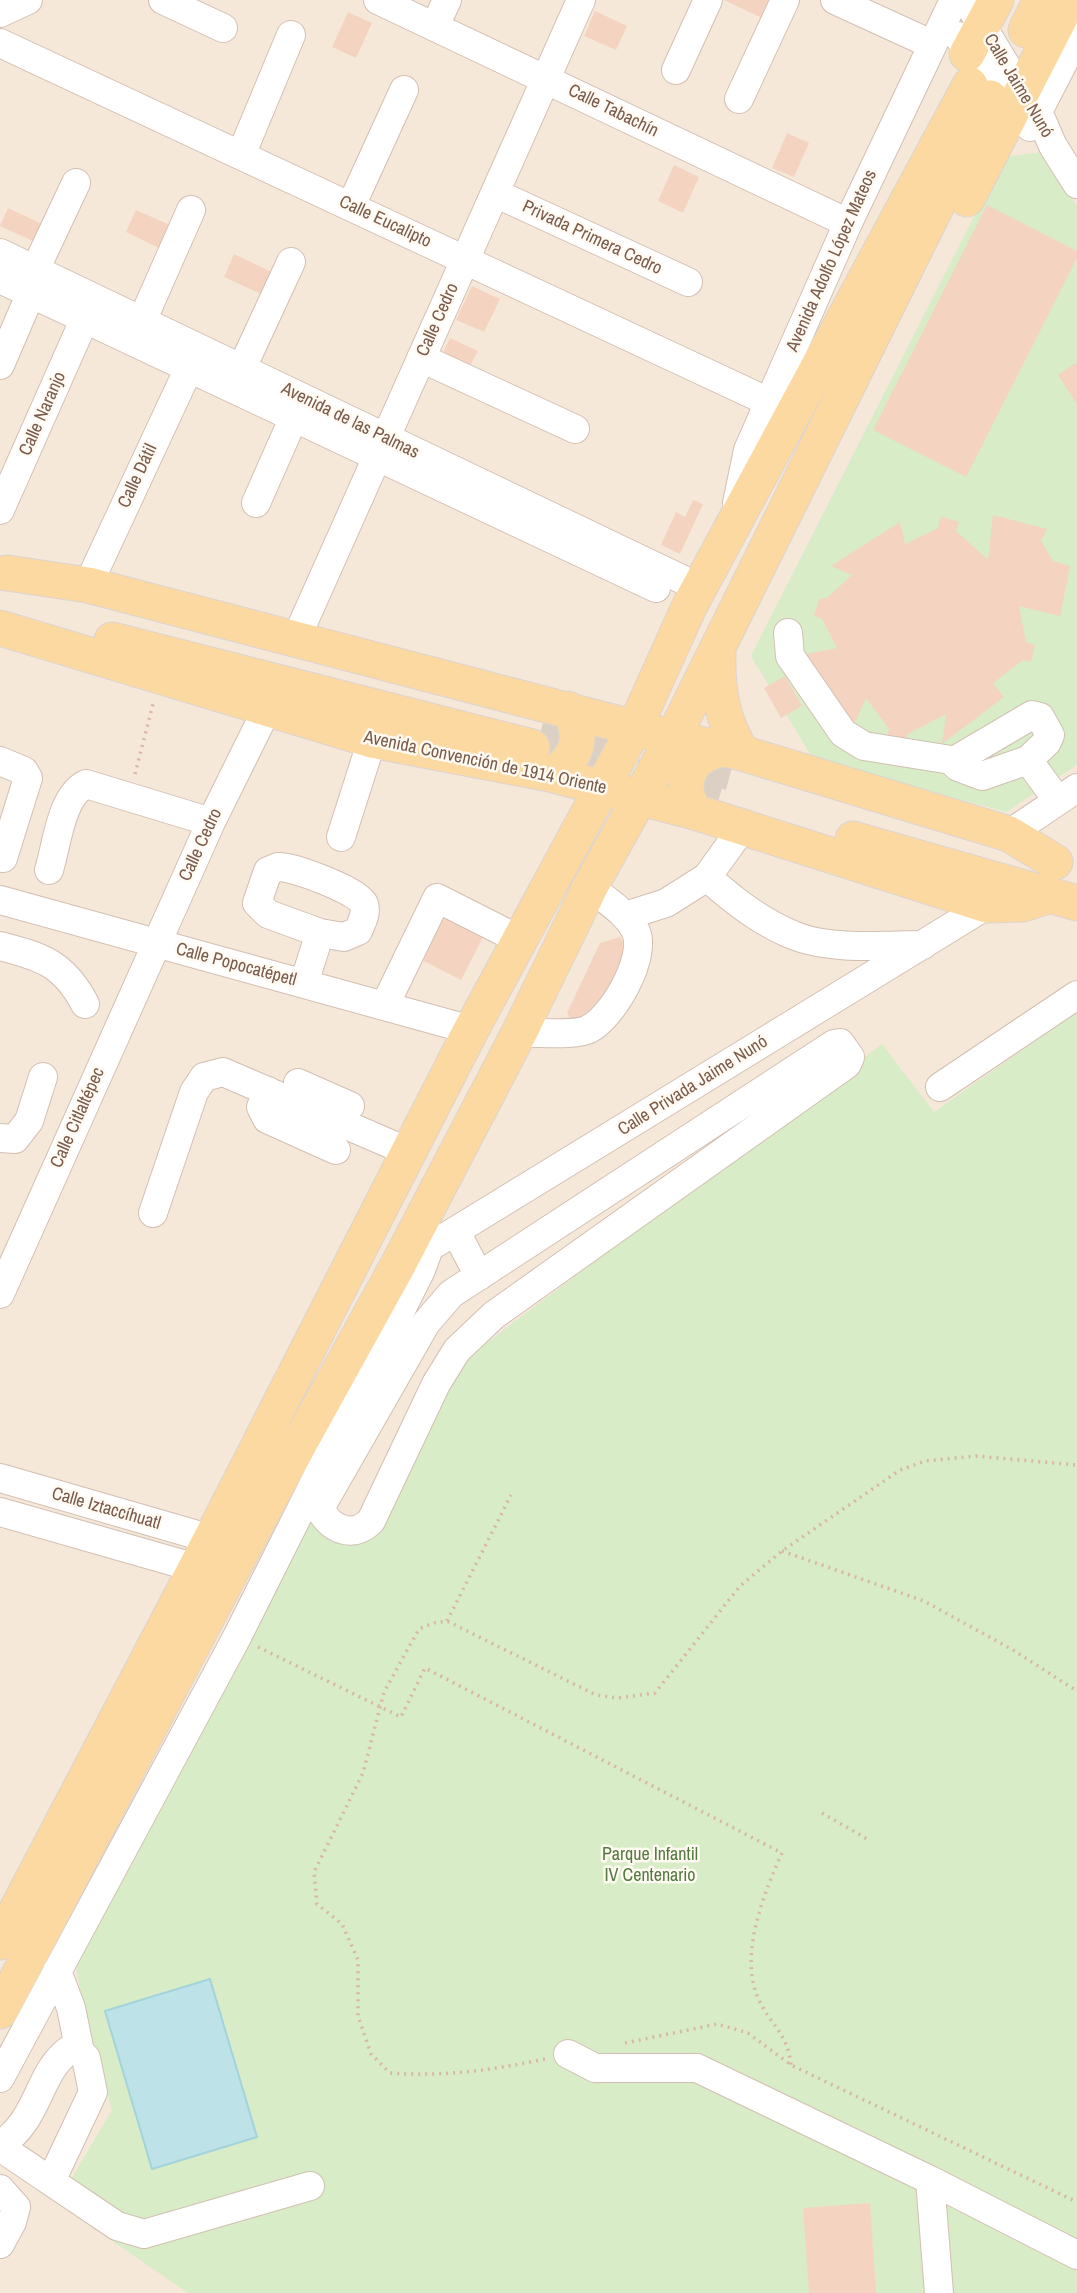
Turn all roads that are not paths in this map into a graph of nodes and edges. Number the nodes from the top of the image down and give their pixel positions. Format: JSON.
{"nodes":[{"id":1,"x":28,"y":0,"type":"edge"},
{"id":2,"x":163,"y":0,"type":"edge"},
{"id":3,"x":378,"y":0,"type":"edge"},
{"id":4,"x":447,"y":0,"type":"edge"},
{"id":5,"x":581,"y":0,"type":"edge"},
{"id":6,"x":708,"y":0,"type":"edge"},
{"id":7,"x":785,"y":0,"type":"edge"},
{"id":8,"x":835,"y":0,"type":"edge"},
{"id":9,"x":1069,"y":0,"type":"edge"},
{"id":10,"x":0,"y":13,"type":"edge"},
{"id":11,"x":435,"y":26,"type":"junction"},
{"id":12,"x":223,"y":28,"type":"dead end"},
{"id":13,"x":291,"y":35,"type":"dead end"},
{"id":14,"x":1077,"y":36,"type":"edge"},
{"id":15,"x":0,"y":43,"type":"edge"},
{"id":16,"x":931,"y":44,"type":"junction"},
{"id":17,"x":994,"y":45,"type":"edge"},
{"id":18,"x":676,"y":70,"type":"dead end"},
{"id":19,"x":546,"y":78,"type":"junction"},
{"id":20,"x":404,"y":90,"type":"dead end"},
{"id":21,"x":738,"y":99,"type":"dead end"},
{"id":22,"x":241,"y":155,"type":"junction"},
{"id":23,"x":76,"y":183,"type":"dead end"},
{"id":24,"x":1077,"y":184,"type":"edge"},
{"id":25,"x":495,"y":193,"type":"junction"},
{"id":26,"x":351,"y":205,"type":"junction"},
{"id":27,"x":191,"y":210,"type":"dead end"},
{"id":28,"x":848,"y":223,"type":"junction"},
{"id":29,"x":0,"y":253,"type":"edge"},
{"id":30,"x":465,"y":259,"type":"junction"},
{"id":31,"x":291,"y":262,"type":"dead end"},
{"id":32,"x":0,"y":279,"type":"edge"},
{"id":33,"x":33,"y":281,"type":"junction"},
{"id":34,"x":688,"y":282,"type":"dead end"},
{"id":35,"x":86,"y":318,"type":"junction"},
{"id":36,"x":142,"y":321,"type":"junction"},
{"id":37,"x":421,"y":358,"type":"junction"},
{"id":38,"x":0,"y":365,"type":"edge"},
{"id":39,"x":189,"y":368,"type":"junction"},
{"id":40,"x":242,"y":368,"type":"junction"},
{"id":41,"x":769,"y":401,"type":"junction"},
{"id":42,"x":294,"y":417,"type":"junction"},
{"id":43,"x":575,"y":429,"type":"dead end"},
{"id":44,"x":381,"y":447,"type":"junction"},
{"id":45,"x":256,"y":503,"type":"dead end"},
{"id":46,"x":0,"y":510,"type":"edge"},
{"id":47,"x":731,"y":529,"type":"junction"},
{"id":48,"x":3,"y":572,"type":"edge"},
{"id":49,"x":88,"y":585,"type":"junction"},
{"id":50,"x":695,"y":596,"type":"junction"},
{"id":51,"x":0,"y":611,"type":"edge"},
{"id":52,"x":0,"y":628,"type":"edge"},
{"id":53,"x":788,"y":633,"type":"dead end"},
{"id":54,"x":295,"y":641,"type":"junction"},
{"id":55,"x":718,"y":652,"type":"junction"},
{"id":56,"x":267,"y":709,"type":"junction"},
{"id":57,"x":635,"y":727,"type":"junction"},
{"id":58,"x":548,"y":738,"type":"junction"},
{"id":59,"x":673,"y":738,"type":"junction"},
{"id":60,"x":372,"y":740,"type":"junction"},
{"id":61,"x":1028,"y":760,"type":"junction"},
{"id":62,"x":0,"y":761,"type":"edge"},
{"id":63,"x":954,"y":761,"type":"junction"},
{"id":64,"x":737,"y":782,"type":"junction"},
{"id":65,"x":602,"y":788,"type":"junction"},
{"id":66,"x":1068,"y":795,"type":"edge"},
{"id":67,"x":639,"y":798,"type":"junction"},
{"id":68,"x":695,"y":812,"type":"junction"},
{"id":69,"x":211,"y":822,"type":"junction"},
{"id":70,"x":1009,"y":834,"type":"junction"},
{"id":71,"x":341,"y":837,"type":"dead end"},
{"id":72,"x":3,"y":858,"type":"dead end"},
{"id":73,"x":49,"y":870,"type":"dead end"},
{"id":74,"x":707,"y":877,"type":"junction"},
{"id":75,"x":1065,"y":882,"type":"edge"},
{"id":76,"x":590,"y":887,"type":"junction"},
{"id":77,"x":0,"y":900,"type":"edge"},
{"id":78,"x":987,"y":905,"type":"junction"},
{"id":79,"x":625,"y":916,"type":"junction"},
{"id":80,"x":320,"y":933,"type":"dead end"},
{"id":81,"x":520,"y":940,"type":"junction"},
{"id":82,"x":155,"y":943,"type":"junction"},
{"id":83,"x":923,"y":945,"type":"junction"},
{"id":84,"x":0,"y":946,"type":"edge"},
{"id":85,"x":304,"y":983,"type":"junction"},
{"id":86,"x":1077,"y":995,"type":"edge"},
{"id":87,"x":85,"y":1004,"type":"dead end"},
{"id":88,"x":385,"y":1004,"type":"junction"},
{"id":89,"x":471,"y":1030,"type":"junction"},
{"id":90,"x":519,"y":1033,"type":"junction"},
{"id":91,"x":43,"y":1077,"type":"dead end"},
{"id":92,"x":298,"y":1083,"type":"dead end"},
{"id":93,"x":940,"y":1087,"type":"dead end"},
{"id":94,"x":268,"y":1091,"type":"junction"},
{"id":95,"x":0,"y":1138,"type":"edge"},
{"id":96,"x":413,"y":1144,"type":"junction"},
{"id":97,"x":335,"y":1150,"type":"dead end"},
{"id":98,"x":454,"y":1155,"type":"junction"},
{"id":99,"x":153,"y":1213,"type":"dead end"},
{"id":100,"x":456,"y":1232,"type":"junction"},
{"id":101,"x":429,"y":1248,"type":"junction"},
{"id":102,"x":398,"y":1265,"type":"junction"},
{"id":103,"x":479,"y":1276,"type":"junction"},
{"id":104,"x":2,"y":1284,"type":"edge"},
{"id":105,"x":0,"y":1478,"type":"edge"},
{"id":106,"x":0,"y":1512,"type":"edge"},
{"id":107,"x":268,"y":1538,"type":"junction"},
{"id":108,"x":204,"y":1554,"type":"junction"},
{"id":109,"x":5,"y":1922,"type":"edge"},
{"id":110,"x":57,"y":1971,"type":"junction"},
{"id":111,"x":0,"y":2011,"type":"edge"},
{"id":112,"x":80,"y":2052,"type":"junction"},
{"id":113,"x":568,"y":2054,"type":"road end"},
{"id":114,"x":0,"y":2078,"type":"edge"},
{"id":115,"x":0,"y":2146,"type":"edge"},
{"id":116,"x":930,"y":2180,"type":"junction"},
{"id":117,"x":51,"y":2181,"type":"junction"},
{"id":118,"x":310,"y":2186,"type":"dead end"},
{"id":119,"x":0,"y":2189,"type":"edge"},
{"id":120,"x":0,"y":2244,"type":"edge"},
{"id":121,"x":1077,"y":2255,"type":"edge"},
{"id":122,"x":939,"y":2293,"type":"edge"}],
"edges":[{"from":1,"to":10,"type":"street"},
{"from":2,"to":12,"type":"street"},
{"from":3,"to":11,"type":"street","name":"Calle Tabachín"},
{"from":4,"to":11,"type":"street"},
{"from":5,"to":19,"type":"street","name":"Calle Cedro"},
{"from":6,"to":18,"type":"street"},
{"from":7,"to":21,"type":"street"},
{"from":8,"to":16,"type":"street"},
{"from":9,"to":17,"type":"main road"},
{"from":11,"to":19,"type":"street","name":"Calle Tabachín"},
{"from":13,"to":22,"type":"street"},
{"from":14,"to":17,"type":"street","name":"Avenida Adolfo López Mateos"},
{"from":15,"to":22,"type":"street","name":"Calle Eucalipto"},
{"from":16,"to":17,"type":"street","name":"Avenida Adolfo López Mateos"},
{"from":16,"to":28,"type":"street","name":"Avenida Adolfo López Mateos"},
{"from":17,"to":24,"type":"street","name":"Calle Jaime Nunó"},
{"from":17,"to":47,"type":"main road"},
{"from":17,"to":55,"type":"main road"},
{"from":19,"to":25,"type":"street","name":"Calle Cedro"},
{"from":19,"to":28,"type":"street","name":"Calle Tabachín"},
{"from":20,"to":26,"type":"street"},
{"from":22,"to":26,"type":"street","name":"Calle Eucalipto"},
{"from":23,"to":33,"type":"street"},
{"from":25,"to":30,"type":"street","name":"Calle Cedro"},
{"from":25,"to":34,"type":"street","name":"Privada Primera Cedro"},
{"from":26,"to":30,"type":"street","name":"Calle Eucalipto"},
{"from":27,"to":36,"type":"street"},
{"from":28,"to":41,"type":"street","name":"Avenida Adolfo López Mateos"},
{"from":29,"to":33,"type":"street","name":"Avenida de las Palmas"},
{"from":30,"to":37,"type":"street","name":"Calle Cedro"},
{"from":30,"to":41,"type":"street","name":"Calle Eucalipto"},
{"from":31,"to":40,"type":"street"},
{"from":32,"to":33,"type":"street","name":"Avenida de las Palmas"},
{"from":33,"to":35,"type":"street","name":"Avenida de las Palmas"},
{"from":33,"to":36,"type":"street","name":"Avenida de las Palmas"},
{"from":33,"to":38,"type":"street"},
{"from":35,"to":39,"type":"street","name":"Avenida de las Palmas"},
{"from":35,"to":46,"type":"street","name":"Calle Naranjo"},
{"from":36,"to":40,"type":"street","name":"Avenida de las Palmas"},
{"from":37,"to":43,"type":"street"},
{"from":37,"to":44,"type":"street","name":"Calle Cedro"},
{"from":39,"to":42,"type":"street","name":"Avenida de las Palmas"},
{"from":39,"to":49,"type":"street","name":"Calle Dátil"},
{"from":40,"to":44,"type":"street","name":"Avenida de las Palmas"},
{"from":41,"to":47,"type":"street","name":"Avenida Adolfo López Mateos"},
{"from":42,"to":44,"type":"street","name":"Avenida de las Palmas"},
{"from":42,"to":45,"type":"street"},
{"from":44,"to":50,"type":"street","name":"Avenida de las Palmas"},
{"from":44,"to":54,"type":"street","name":"Calle Cedro"},
{"from":47,"to":50,"type":"main road"},
{"from":48,"to":49,"type":"main road","name":"Avenida Convención de 1914 Oriente"},
{"from":48,"to":58,"type":"main road","name":"Avenida Convención de 1914 Oriente"},
{"from":49,"to":54,"type":"main road","name":"Avenida Convención de 1914 Oriente"},
{"from":50,"to":57,"type":"main road"},
{"from":51,"to":58,"type":"main road","name":"Avenida Convención de 1914 Oriente"},
{"from":52,"to":56,"type":"main road","name":"Avenida Convención de 1914 Oriente"},
{"from":53,"to":63,"type":"street"},
{"from":54,"to":58,"type":"main road","name":"Avenida Convención de 1914 Oriente"},
{"from":55,"to":59,"type":"main road"},
{"from":55,"to":64,"type":"main road"},
{"from":56,"to":60,"type":"main road","name":"Avenida Convención de 1914 Oriente"},
{"from":56,"to":69,"type":"street","name":"Calle Cedro"},
{"from":57,"to":58,"type":"main road","name":"Avenida Convención de 1914 Oriente"},
{"from":57,"to":59,"type":"main road","name":"Avenida Convención de 1914 Oriente"},
{"from":57,"to":65,"type":"main road"},
{"from":58,"to":60,"type":"main road","name":"Avenida Convención de 1914 Oriente"},
{"from":58,"to":65,"type":"main road","name":"Avenida Convención de 1914 Oriente"},
{"from":59,"to":64,"type":"main road","name":"Avenida Convención de 1914 Oriente"},
{"from":59,"to":67,"type":"main road"},
{"from":60,"to":71,"type":"street"},
{"from":61,"to":63,"type":"street"},
{"from":61,"to":63,"type":"street"},
{"from":61,"to":66,"type":"street"},
{"from":62,"to":72,"type":"street"},
{"from":64,"to":68,"type":"main road","name":"Avenida Convención de 1914 Oriente"},
{"from":64,"to":68,"type":"main road"},
{"from":64,"to":70,"type":"main road","name":"Avenida Convención de 1914 Oriente"},
{"from":64,"to":74,"type":"street"},
{"from":64,"to":75,"type":"main road","name":"Avenida Convención de 1914 Oriente"},
{"from":64,"to":78,"type":"main road","name":"Avenida Convención de 1914 Oriente"},
{"from":65,"to":67,"type":"main road","name":"Avenida Convención de 1914 Oriente"},
{"from":65,"to":81,"type":"main road"},
{"from":66,"to":70,"type":"street"},
{"from":67,"to":68,"type":"main road","name":"Avenida Convención de 1914 Oriente"},
{"from":67,"to":76,"type":"main road"},
{"from":69,"to":73,"type":"street"},
{"from":69,"to":82,"type":"street","name":"Calle Cedro"},
{"from":70,"to":75,"type":"main road","name":"Avenida Convención de 1914 Oriente"},
{"from":74,"to":79,"type":"street"},
{"from":74,"to":83,"type":"street"},
{"from":75,"to":78,"type":"main road","name":"Avenida Convención de 1914 Oriente"},
{"from":76,"to":79,"type":"street"},
{"from":76,"to":90,"type":"main road"},
{"from":77,"to":82,"type":"street","name":"Calle Popocatépetl"},
{"from":78,"to":83,"type":"street","name":"Calle Privada Jaime Nunó"},
{"from":79,"to":90,"type":"street"},
{"from":80,"to":85,"type":"street"},
{"from":81,"to":88,"type":"street"},
{"from":81,"to":89,"type":"main road"},
{"from":82,"to":85,"type":"street","name":"Calle Popocatépetl"},
{"from":82,"to":104,"type":"street","name":"Calle Citlaltépec"},
{"from":83,"to":100,"type":"street","name":"Calle Privada Jaime Nunó"},
{"from":84,"to":87,"type":"street"},
{"from":85,"to":88,"type":"street","name":"Calle Popocatépetl"},
{"from":86,"to":93,"type":"street"},
{"from":88,"to":89,"type":"street","name":"Calle Popocatépetl"},
{"from":89,"to":96,"type":"main road"},
{"from":90,"to":98,"type":"main road"},
{"from":91,"to":95,"type":"street"},
{"from":92,"to":96,"type":"street"},
{"from":94,"to":96,"type":"street"},
{"from":94,"to":97,"type":"street"},
{"from":94,"to":99,"type":"street"},
{"from":96,"to":98,"type":"street"},
{"from":96,"to":108,"type":"main road"},
{"from":98,"to":102,"type":"main road"},
{"from":100,"to":101,"type":"street","name":"Calle Privada Jaime Nunó"},
{"from":100,"to":103,"type":"street"},
{"from":101,"to":102,"type":"street","name":"Calle Privada Jaime Nunó"},
{"from":101,"to":107,"type":"street"},
{"from":102,"to":107,"type":"main road"},
{"from":103,"to":103,"type":"street"},
{"from":105,"to":108,"type":"street","name":"Calle Iztaccíhuatl"},
{"from":106,"to":108,"type":"street","name":"Calle Iztaccíhuatl"},
{"from":107,"to":110,"type":"street"},
{"from":107,"to":111,"type":"main road"},
{"from":108,"to":109,"type":"main road"},
{"from":110,"to":112,"type":"street"},
{"from":110,"to":114,"type":"street"},
{"from":112,"to":115,"type":"street"},
{"from":112,"to":117,"type":"street"},
{"from":113,"to":116,"type":"street"},
{"from":115,"to":117,"type":"street"},
{"from":116,"to":121,"type":"street"},
{"from":116,"to":122,"type":"street"},
{"from":117,"to":118,"type":"street"},
{"from":119,"to":120,"type":"street"}]}
